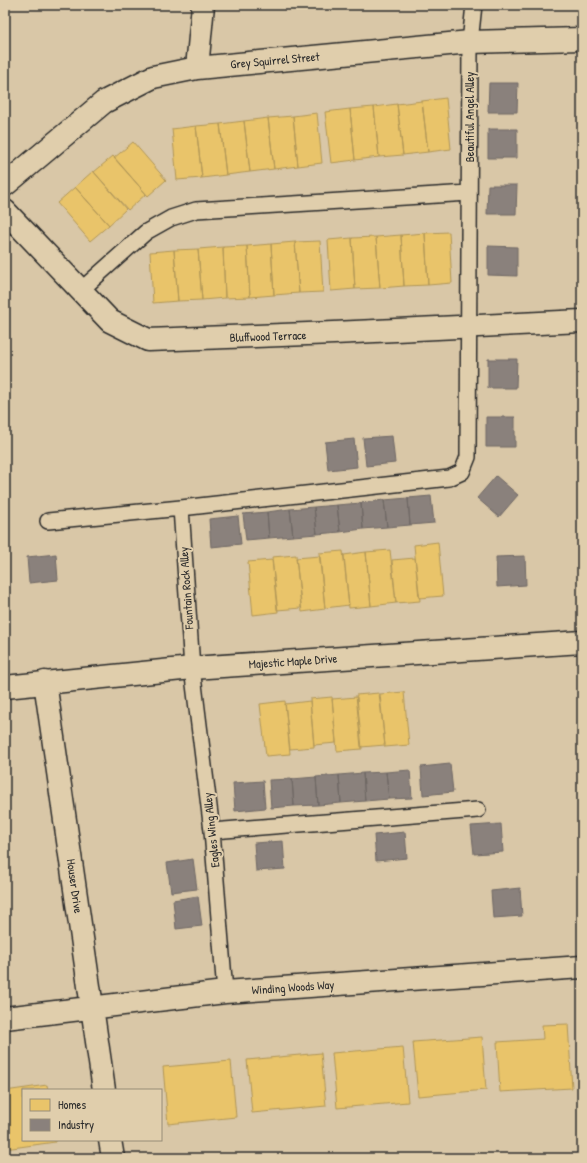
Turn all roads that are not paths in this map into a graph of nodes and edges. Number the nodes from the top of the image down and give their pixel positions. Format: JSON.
{"nodes":[{"id":1,"x":203,"y":5,"type":"edge"},
{"id":2,"x":474,"y":5,"type":"edge"},
{"id":3,"x":582,"y":39,"type":"edge"},
{"id":4,"x":470,"y":42,"type":"junction"},
{"id":5,"x":197,"y":68,"type":"junction"},
{"id":6,"x":5,"y":185,"type":"edge"},
{"id":7,"x":469,"y":193,"type":"junction"},
{"id":8,"x":5,"y":211,"type":"edge"},
{"id":9,"x":81,"y":290,"type":"junction"},
{"id":10,"x":582,"y":320,"type":"edge"},
{"id":11,"x":469,"y":326,"type":"junction"},
{"id":12,"x":180,"y":508,"type":"junction"},
{"id":13,"x":48,"y":521,"type":"dead end"},
{"id":14,"x":582,"y":642,"type":"edge"},
{"id":15,"x":192,"y":668,"type":"junction"},
{"id":16,"x":45,"y":682,"type":"junction"},
{"id":17,"x":5,"y":687,"type":"edge"},
{"id":18,"x":478,"y":810,"type":"dead end"},
{"id":19,"x":212,"y":831,"type":"junction"},
{"id":20,"x":582,"y":967,"type":"edge"},
{"id":21,"x":225,"y":992,"type":"junction"},
{"id":22,"x":92,"y":1008,"type":"junction"},
{"id":23,"x":5,"y":1018,"type":"edge"},
{"id":24,"x":104,"y":1089,"type":"edge"},
{"id":25,"x":110,"y":1141,"type":"edge"},
{"id":26,"x":113,"y":1158,"type":"edge"}],
"edges":[{"from":1,"to":5,"type":"street"},
{"from":2,"to":4,"type":"lane","name":"Beautiful Angel Alley"},
{"from":3,"to":4,"type":"street","name":"Grey Squirrel Street"},
{"from":4,"to":5,"type":"street","name":"Grey Squirrel Street"},
{"from":4,"to":7,"type":"lane","name":"Beautiful Angel Alley"},
{"from":5,"to":6,"type":"street","name":"Grey Squirrel Street"},
{"from":7,"to":9,"type":"lane"},
{"from":7,"to":11,"type":"lane","name":"Beautiful Angel Alley"},
{"from":8,"to":9,"type":"street","name":"Bluffwood Terrace"},
{"from":9,"to":11,"type":"street","name":"Bluffwood Terrace"},
{"from":10,"to":11,"type":"street","name":"Bluffwood Terrace"},
{"from":11,"to":12,"type":"lane","name":"Beautiful Angel Alley"},
{"from":12,"to":13,"type":"lane","name":"Beautiful Angel Alley"},
{"from":12,"to":15,"type":"lane","name":"Fountain Rock Alley"},
{"from":14,"to":15,"type":"street","name":"Majestic Maple Drive"},
{"from":15,"to":16,"type":"street","name":"Majestic Maple Drive"},
{"from":15,"to":19,"type":"lane","name":"Eagles Wing Alley"},
{"from":16,"to":17,"type":"street","name":"Majestic Maple Drive"},
{"from":16,"to":22,"type":"street","name":"Houser Drive"},
{"from":18,"to":19,"type":"lane"},
{"from":19,"to":21,"type":"lane","name":"Eagles Wing Alley"},
{"from":20,"to":21,"type":"street","name":"Winding Woods Way"},
{"from":21,"to":22,"type":"street","name":"Winding Woods Way"},
{"from":22,"to":23,"type":"street","name":"Winding Woods Way"},
{"from":22,"to":24,"type":"street","name":"Houser Drive"},
{"from":25,"to":26,"type":"street"}]}
